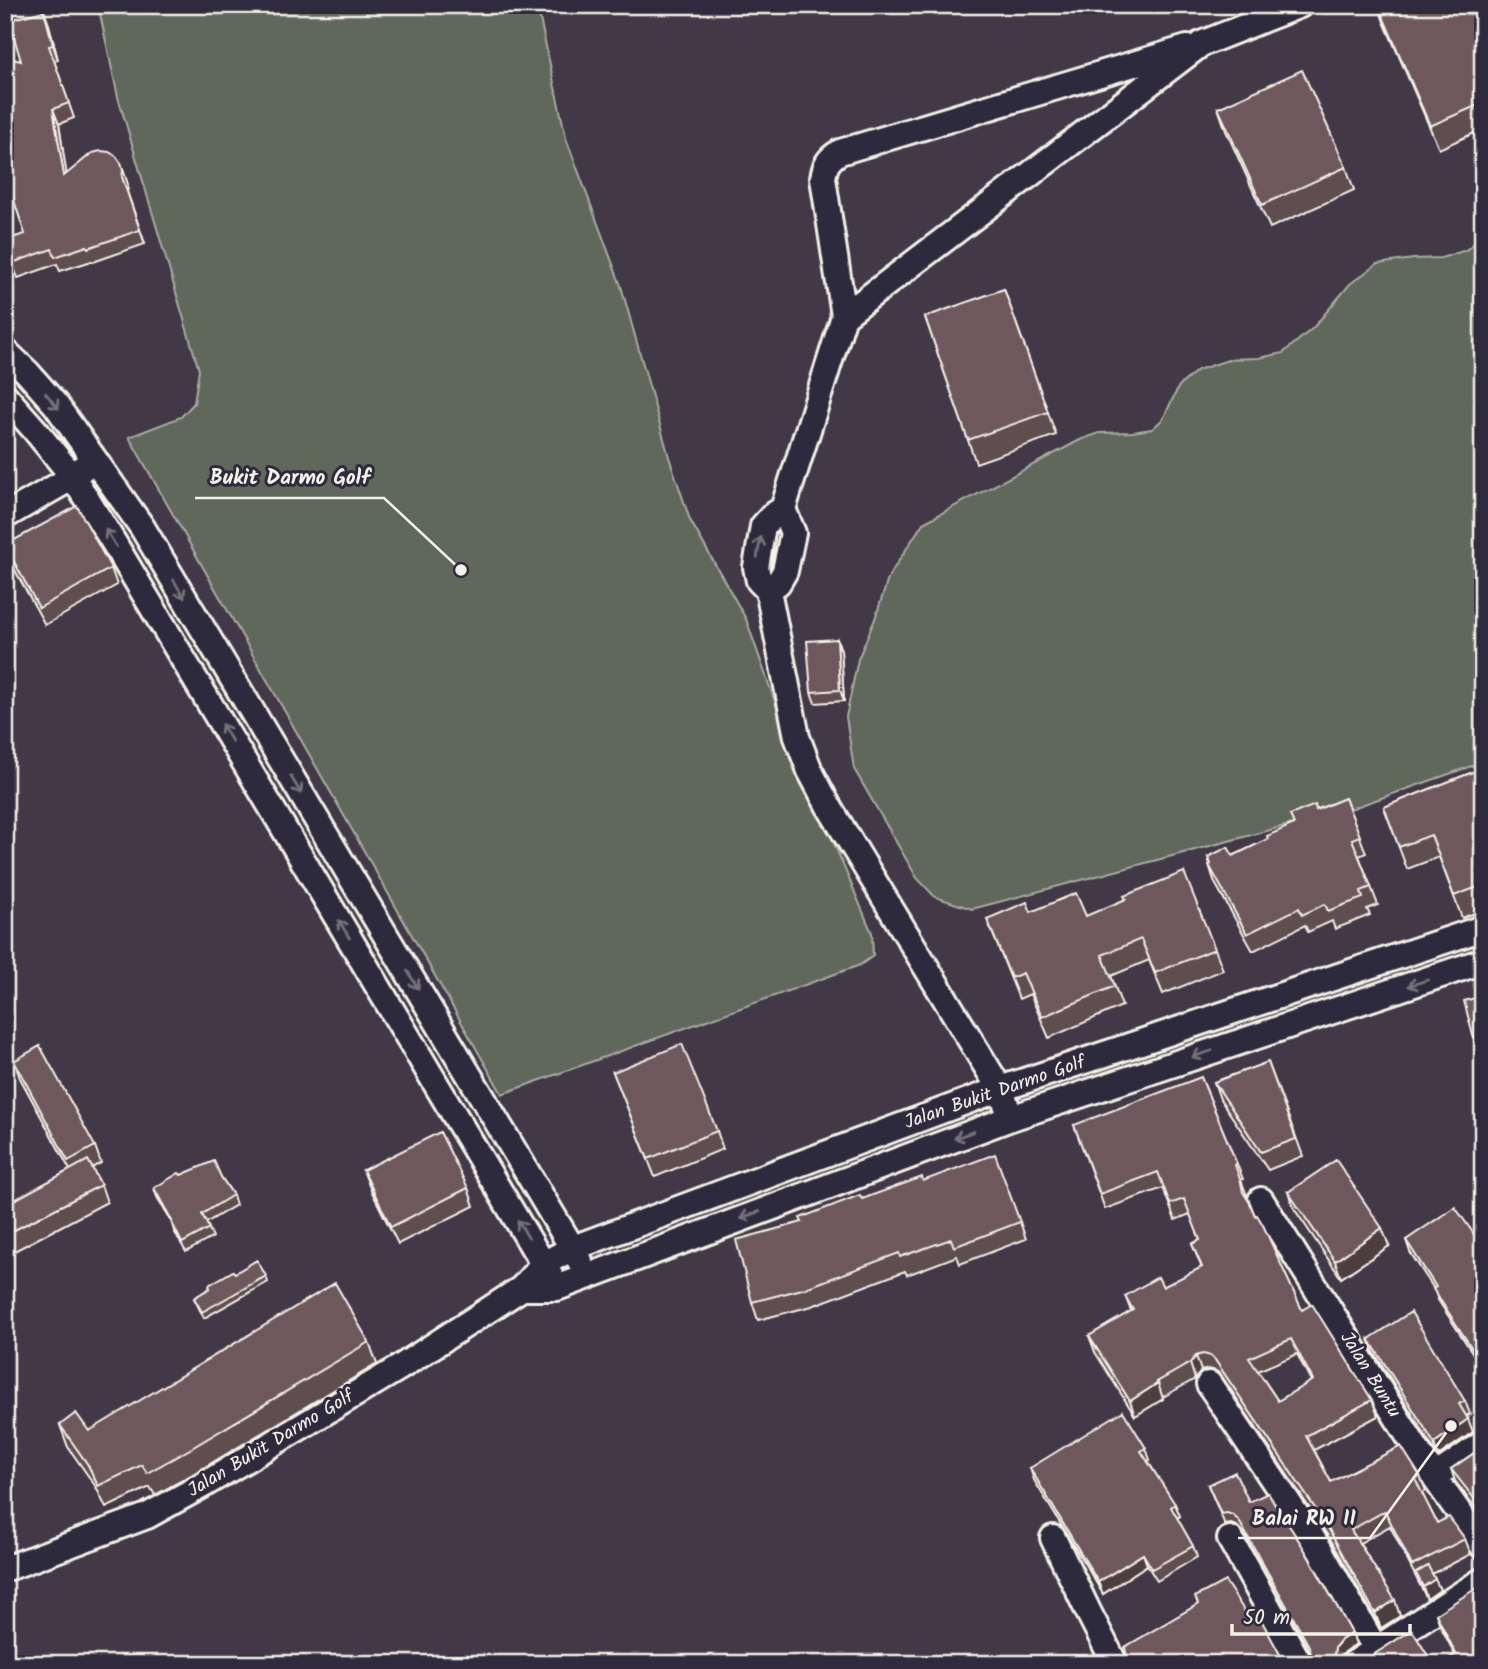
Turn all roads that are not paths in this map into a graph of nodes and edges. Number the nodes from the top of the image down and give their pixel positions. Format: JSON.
{"nodes":[{"id":1,"x":1300,"y":5,"type":"edge"},
{"id":2,"x":1201,"y":44,"type":"junction"},
{"id":3,"x":844,"y":316,"type":"junction"},
{"id":4,"x":5,"y":351,"type":"edge"},
{"id":5,"x":5,"y":396,"type":"edge"},
{"id":6,"x":95,"y":459,"type":"junction"},
{"id":7,"x":73,"y":477,"type":"junction"},
{"id":8,"x":5,"y":516,"type":"edge"},
{"id":9,"x":1483,"y":929,"type":"edge"},
{"id":10,"x":1483,"y":961,"type":"edge"},
{"id":11,"x":1000,"y":1089,"type":"junction"},
{"id":12,"x":1011,"y":1118,"type":"junction"},
{"id":13,"x":1261,"y":1200,"type":"dead end"},
{"id":14,"x":573,"y":1248,"type":"junction"},
{"id":15,"x":543,"y":1264,"type":"junction"},
{"id":16,"x":587,"y":1276,"type":"junction"},
{"id":17,"x":522,"y":1288,"type":"junction"},
{"id":18,"x":557,"y":1288,"type":"junction"},
{"id":19,"x":1209,"y":1384,"type":"dead end"},
{"id":20,"x":1483,"y":1443,"type":"edge"},
{"id":21,"x":1434,"y":1477,"type":"junction"},
{"id":22,"x":1053,"y":1538,"type":"dead end"},
{"id":23,"x":1230,"y":1539,"type":"dead end"},
{"id":24,"x":1483,"y":1546,"type":"edge"},
{"id":25,"x":5,"y":1569,"type":"edge"},
{"id":26,"x":1483,"y":1580,"type":"edge"},
{"id":27,"x":1376,"y":1648,"type":"junction"},
{"id":28,"x":1115,"y":1664,"type":"edge"},
{"id":29,"x":1300,"y":1664,"type":"edge"},
{"id":30,"x":1353,"y":1664,"type":"edge"}],
"edges":[{"from":1,"to":2,"type":"street"},
{"from":2,"to":3,"type":"street"},
{"from":2,"to":3,"type":"street"},
{"from":3,"to":11,"type":"street"},
{"from":4,"to":6,"type":"street","one_way":true},
{"from":5,"to":7,"type":"street"},
{"from":6,"to":7,"type":"street"},
{"from":6,"to":14,"type":"street","one_way":true},
{"from":7,"to":8,"type":"street"},
{"from":15,"to":7,"type":"street","one_way":true},
{"from":9,"to":11,"type":"street","name":"Jalan Bukit Darmo Golf"},
{"from":10,"to":12,"type":"street","name":"Jalan Bukit Darmo Golf","one_way":true},
{"from":11,"to":12,"type":"street"},
{"from":11,"to":14,"type":"street","name":"Jalan Bukit Darmo Golf"},
{"from":12,"to":16,"type":"street","name":"Jalan Bukit Darmo Golf","one_way":true},
{"from":13,"to":21,"type":"street","name":"Jalan Buntu"},
{"from":14,"to":15,"type":"street","name":"Jalan Bukit Darmo Golf"},
{"from":14,"to":16,"type":"street"},
{"from":15,"to":17,"type":"street","name":"Jalan Bukit Darmo Golf"},
{"from":15,"to":18,"type":"street"},
{"from":16,"to":18,"type":"street","name":"Jalan Bukit Darmo Golf"},
{"from":17,"to":18,"type":"street","name":"Jalan Bukit Darmo Golf"},
{"from":17,"to":25,"type":"street","name":"Jalan Bukit Darmo Golf"},
{"from":19,"to":27,"type":"street"},
{"from":20,"to":21,"type":"street"},
{"from":21,"to":24,"type":"street","name":"Jalan Buntu"},
{"from":22,"to":28,"type":"street"},
{"from":23,"to":29,"type":"street"},
{"from":26,"to":27,"type":"street"},
{"from":27,"to":30,"type":"street"}]}
